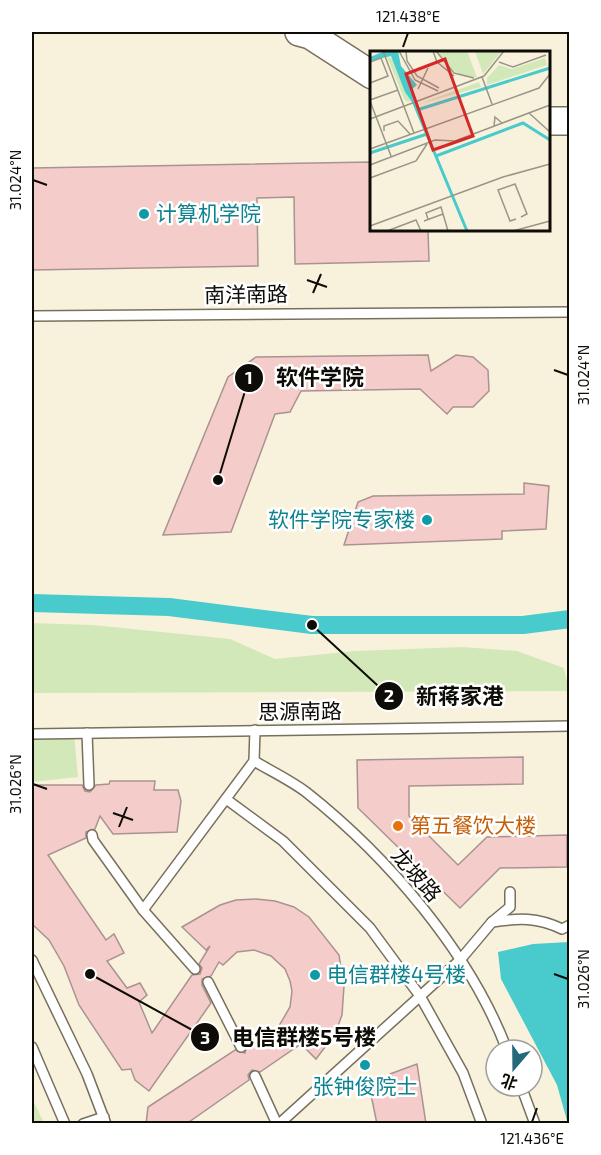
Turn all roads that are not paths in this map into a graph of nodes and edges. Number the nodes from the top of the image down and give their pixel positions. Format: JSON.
{"nodes":[{"id":1,"x":299,"y":32,"type":"edge"},
{"id":2,"x":370,"y":74,"type":"edge"},
{"id":3,"x":550,"y":121,"type":"edge"},
{"id":4,"x":570,"y":121,"type":"edge"},
{"id":5,"x":569,"y":312,"type":"edge"},
{"id":6,"x":32,"y":316,"type":"edge"},
{"id":7,"x":570,"y":726,"type":"edge"},
{"id":8,"x":255,"y":730,"type":"junction"},
{"id":9,"x":87,"y":733,"type":"junction"},
{"id":10,"x":32,"y":734,"type":"edge"},
{"id":11,"x":254,"y":761,"type":"junction"},
{"id":12,"x":89,"y":785,"type":"dead end"},
{"id":13,"x":226,"y":800,"type":"junction"},
{"id":14,"x":92,"y":834,"type":"dead end"},
{"id":15,"x":510,"y":892,"type":"dead end"},
{"id":16,"x":143,"y":910,"type":"junction"},
{"id":17,"x":492,"y":922,"type":"junction"},
{"id":18,"x":570,"y":925,"type":"edge"},
{"id":19,"x":32,"y":960,"type":"edge"},
{"id":20,"x":460,"y":960,"type":"junction"},
{"id":21,"x":195,"y":969,"type":"dead end"},
{"id":22,"x":208,"y":982,"type":"dead end"},
{"id":23,"x":420,"y":996,"type":"junction"},
{"id":24,"x":503,"y":1038,"type":"edge"},
{"id":25,"x":32,"y":1047,"type":"edge"},
{"id":26,"x":241,"y":1047,"type":"dead end"},
{"id":27,"x":255,"y":1076,"type":"dead end"},
{"id":28,"x":525,"y":1098,"type":"edge"},
{"id":29,"x":105,"y":1120,"type":"edge"},
{"id":30,"x":65,"y":1124,"type":"edge"},
{"id":31,"x":83,"y":1124,"type":"edge"},
{"id":32,"x":278,"y":1124,"type":"edge"},
{"id":33,"x":482,"y":1124,"type":"edge"},
{"id":34,"x":535,"y":1124,"type":"edge"}],
"edges":[{"from":1,"to":2,"type":"main road"},
{"from":3,"to":4,"type":"main road"},
{"from":5,"to":6,"type":"lane","name":"南洋南路"},
{"from":7,"to":8,"type":"lane","name":"思源南路"},
{"from":8,"to":9,"type":"lane","name":"思源南路"},
{"from":8,"to":11,"type":"lane"},
{"from":9,"to":10,"type":"lane","name":"思源南路"},
{"from":9,"to":12,"type":"lane"},
{"from":11,"to":13,"type":"lane"},
{"from":11,"to":20,"type":"lane","name":"龙坡路"},
{"from":13,"to":16,"type":"lane"},
{"from":13,"to":23,"type":"lane"},
{"from":14,"to":16,"type":"lane"},
{"from":15,"to":17,"type":"lane"},
{"from":16,"to":21,"type":"lane"},
{"from":17,"to":18,"type":"lane"},
{"from":17,"to":20,"type":"lane"},
{"from":19,"to":29,"type":"lane"},
{"from":20,"to":23,"type":"lane"},
{"from":20,"to":24,"type":"lane","name":"龙坡路"},
{"from":22,"to":26,"type":"lane"},
{"from":23,"to":32,"type":"lane"},
{"from":23,"to":33,"type":"lane"},
{"from":25,"to":30,"type":"lane"},
{"from":27,"to":32,"type":"lane"},
{"from":28,"to":34,"type":"lane"},
{"from":29,"to":31,"type":"lane"}]}
